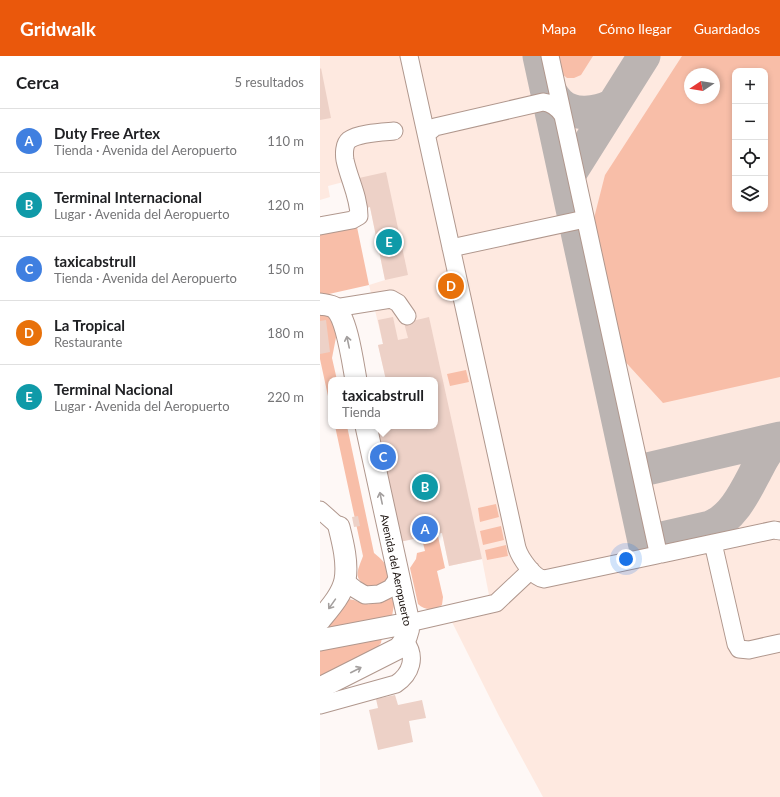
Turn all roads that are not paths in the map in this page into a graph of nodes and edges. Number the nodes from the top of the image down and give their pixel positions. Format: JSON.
{"nodes":[{"id":1,"x":409,"y":56,"type":"edge"},
{"id":2,"x":550,"y":56,"type":"edge"},
{"id":3,"x":556,"y":85,"type":"junction"},
{"id":4,"x":543,"y":102,"type":"junction"},
{"id":5,"x":562,"y":114,"type":"junction"},
{"id":6,"x":429,"y":129,"type":"junction"},
{"id":7,"x":394,"y":131,"type":"dead end"},
{"id":8,"x":585,"y":219,"type":"junction"},
{"id":9,"x":320,"y":226,"type":"edge"},
{"id":10,"x":451,"y":248,"type":"junction"},
{"id":11,"x":327,"y":306,"type":"edge"},
{"id":12,"x":407,"y":316,"type":"dead end"},
{"id":13,"x":355,"y":377,"type":"edge"},
{"id":14,"x":367,"y":429,"type":"edge"},
{"id":15,"x":320,"y":510,"type":"edge"},
{"id":16,"x":339,"y":527,"type":"joint"},
{"id":17,"x":780,"y":531,"type":"edge"},
{"id":18,"x":713,"y":543,"type":"junction"},
{"id":19,"x":658,"y":552,"type":"junction"},
{"id":20,"x":531,"y":576,"type":"junction"},
{"id":21,"x":398,"y":578,"type":"junction"},
{"id":22,"x":345,"y":580,"type":"junction"},
{"id":23,"x":450,"y":613,"type":"junction"},
{"id":24,"x":320,"y":620,"type":"edge"},
{"id":25,"x":320,"y":640,"type":"edge"},
{"id":26,"x":408,"y":640,"type":"junction"},
{"id":27,"x":780,"y":643,"type":"edge"},
{"id":28,"x":320,"y":688,"type":"edge"},
{"id":29,"x":320,"y":705,"type":"edge"}],
"edges":[{"from":1,"to":6,"type":"street"},
{"from":2,"to":3,"type":"street"},
{"from":3,"to":4,"type":"street"},
{"from":3,"to":5,"type":"street"},
{"from":4,"to":5,"type":"street"},
{"from":4,"to":6,"type":"street"},
{"from":5,"to":8,"type":"street"},
{"from":6,"to":10,"type":"street"},
{"from":7,"to":9,"type":"street"},
{"from":8,"to":10,"type":"street"},
{"from":8,"to":19,"type":"street"},
{"from":10,"to":20,"type":"street"},
{"from":11,"to":12,"type":"street"},
{"from":13,"to":11,"type":"main road","one_way":true},
{"from":21,"to":14,"type":"main road","name":"Avenida del Aeropuerto","one_way":true},
{"from":15,"to":16,"type":"street"},
{"from":16,"to":22,"type":"main road"},
{"from":17,"to":18,"type":"street"},
{"from":18,"to":19,"type":"street"},
{"from":18,"to":27,"type":"street"},
{"from":19,"to":20,"type":"street"},
{"from":20,"to":23,"type":"street"},
{"from":21,"to":22,"type":"street"},
{"from":21,"to":26,"type":"main road","name":"Avenida del Aeropuerto"},
{"from":22,"to":24,"type":"main road","one_way":true},
{"from":23,"to":26,"type":"street"},
{"from":23,"to":26,"type":"street"},
{"from":25,"to":26,"type":"main road"},
{"from":28,"to":26,"type":"main road","name":"Avenida del Aeropuerto","one_way":true},
{"from":26,"to":29,"type":"street"}]}
